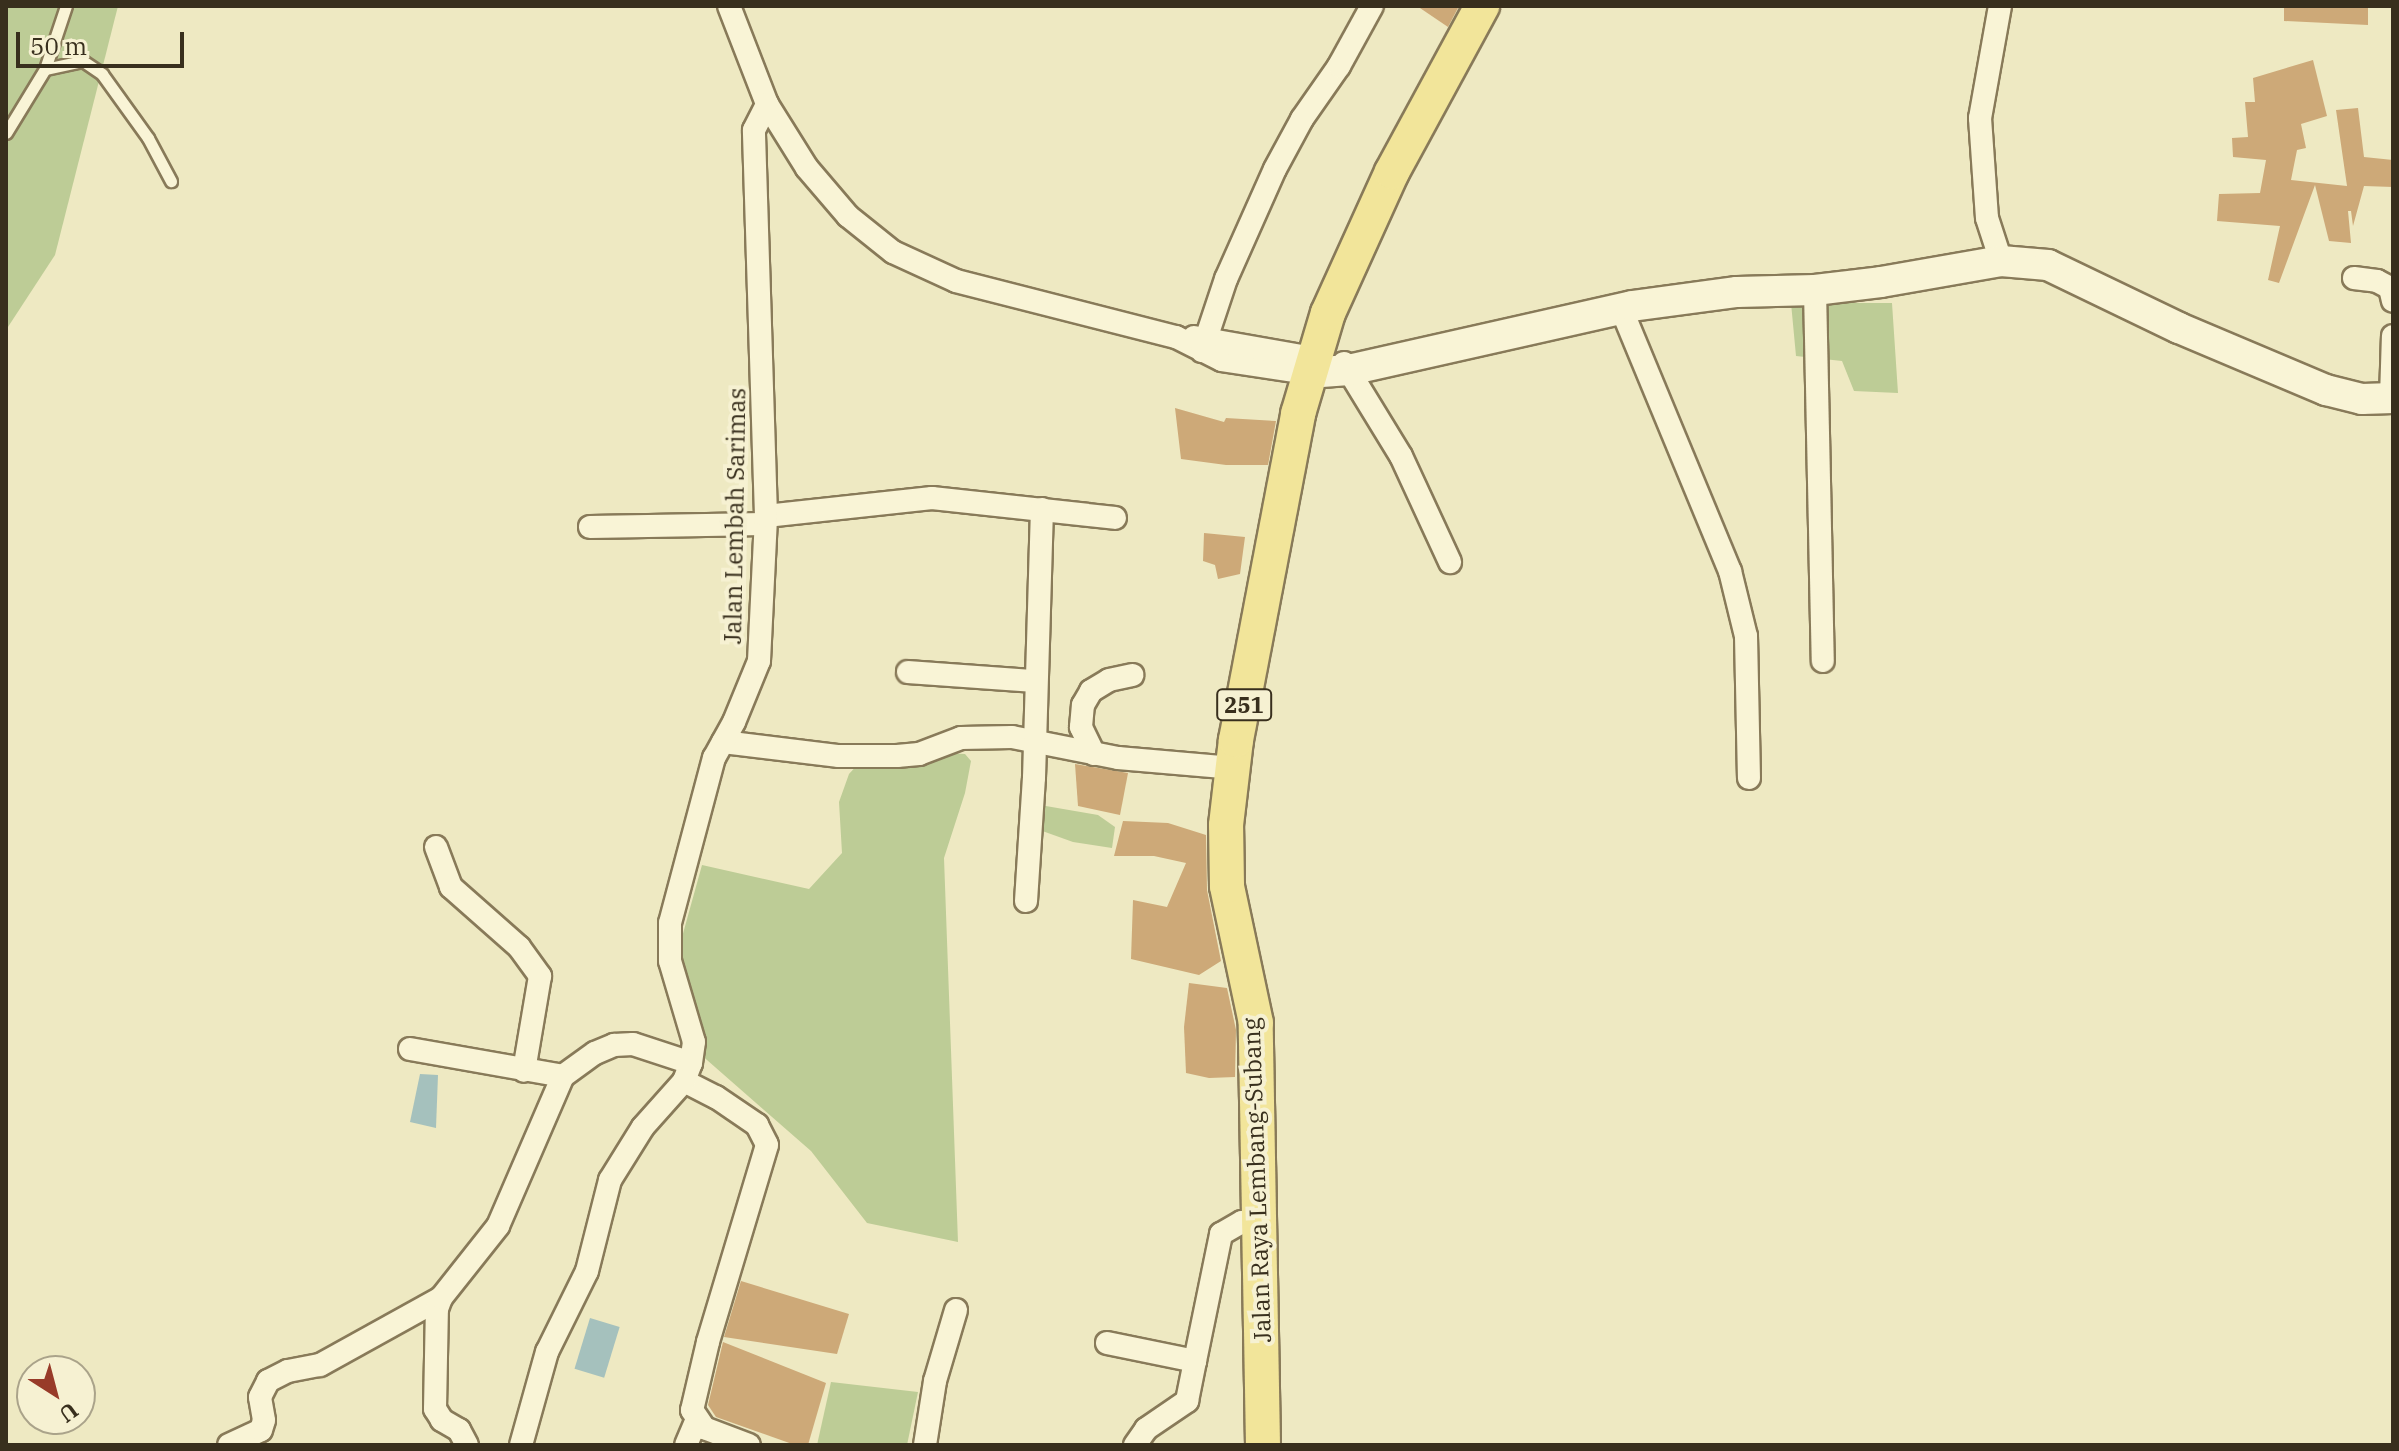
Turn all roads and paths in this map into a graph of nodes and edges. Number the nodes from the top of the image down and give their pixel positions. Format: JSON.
{"nodes":[{"id":1,"x":66,"y":6,"type":"edge"},
{"id":2,"x":729,"y":6,"type":"edge"},
{"id":3,"x":1372,"y":6,"type":"edge"},
{"id":4,"x":1482,"y":6,"type":"edge"},
{"id":5,"x":2000,"y":6,"type":"edge"},
{"id":6,"x":45,"y":69,"type":"junction"},
{"id":7,"x":767,"y":104,"type":"junction"},
{"id":8,"x":6,"y":133,"type":"edge"},
{"id":9,"x":171,"y":181,"type":"dead end"},
{"id":10,"x":2001,"y":261,"type":"junction"},
{"id":11,"x":2354,"y":278,"type":"dead end"},
{"id":12,"x":1815,"y":290,"type":"junction"},
{"id":13,"x":2393,"y":301,"type":"edge"},
{"id":14,"x":1621,"y":308,"type":"junction"},
{"id":15,"x":2393,"y":336,"type":"edge"},
{"id":16,"x":1204,"y":344,"type":"junction"},
{"id":17,"x":1335,"y":366,"type":"junction"},
{"id":18,"x":2392,"y":398,"type":"edge"},
{"id":19,"x":1042,"y":509,"type":"junction"},
{"id":20,"x":1115,"y":518,"type":"dead end"},
{"id":21,"x":765,"y":520,"type":"junction"},
{"id":22,"x":590,"y":527,"type":"dead end"},
{"id":23,"x":1450,"y":562,"type":"dead end"},
{"id":24,"x":1823,"y":661,"type":"dead end"},
{"id":25,"x":908,"y":672,"type":"dead end"},
{"id":26,"x":1132,"y":675,"type":"dead end"},
{"id":27,"x":1035,"y":681,"type":"junction"},
{"id":28,"x":723,"y":742,"type":"junction"},
{"id":29,"x":1032,"y":742,"type":"junction"},
{"id":30,"x":1094,"y":754,"type":"junction"},
{"id":31,"x":1235,"y":768,"type":"junction"},
{"id":32,"x":1749,"y":778,"type":"dead end"},
{"id":33,"x":436,"y":847,"type":"dead end"},
{"id":34,"x":1026,"y":901,"type":"dead end"},
{"id":35,"x":410,"y":1049,"type":"dead end"},
{"id":36,"x":524,"y":1071,"type":"junction"},
{"id":37,"x":687,"y":1072,"type":"junction"},
{"id":38,"x":563,"y":1076,"type":"junction"},
{"id":39,"x":1260,"y":1222,"type":"junction"},
{"id":40,"x":441,"y":1298,"type":"junction"},
{"id":41,"x":956,"y":1310,"type":"dead end"},
{"id":42,"x":1107,"y":1343,"type":"dead end"},
{"id":43,"x":1195,"y":1361,"type":"junction"},
{"id":44,"x":696,"y":1421,"type":"junction"},
{"id":45,"x":229,"y":1445,"type":"edge"},
{"id":46,"x":467,"y":1445,"type":"edge"},
{"id":47,"x":521,"y":1445,"type":"edge"},
{"id":48,"x":686,"y":1445,"type":"edge"},
{"id":49,"x":749,"y":1445,"type":"edge"},
{"id":50,"x":925,"y":1445,"type":"edge"},
{"id":51,"x":1135,"y":1445,"type":"edge"},
{"id":52,"x":1263,"y":1445,"type":"edge"}],
"edges":[{"from":1,"to":6,"type":"lane"},
{"from":2,"to":7,"type":"street"},
{"from":3,"to":16,"type":"street"},
{"from":4,"to":17,"type":"main road","name":"Jalan Raya Lembang-Subang","number":"251"},
{"from":5,"to":10,"type":"street"},
{"from":6,"to":8,"type":"lane"},
{"from":6,"to":9,"type":"lane"},
{"from":7,"to":16,"type":"street"},
{"from":7,"to":21,"type":"street","name":"Jalan Lembah Sarimas"},
{"from":10,"to":12,"type":"street"},
{"from":10,"to":18,"type":"street"},
{"from":11,"to":13,"type":"street"},
{"from":12,"to":14,"type":"street"},
{"from":12,"to":24,"type":"street"},
{"from":14,"to":17,"type":"street"},
{"from":14,"to":32,"type":"street"},
{"from":15,"to":18,"type":"street"},
{"from":16,"to":17,"type":"street"},
{"from":17,"to":23,"type":"street"},
{"from":17,"to":31,"type":"main road","name":"Jalan Raya Lembang-Subang","number":"251"},
{"from":19,"to":20,"type":"street"},
{"from":19,"to":21,"type":"street"},
{"from":19,"to":27,"type":"street"},
{"from":21,"to":22,"type":"street"},
{"from":21,"to":28,"type":"street","name":"Jalan Lembah Sarimas"},
{"from":25,"to":27,"type":"street"},
{"from":26,"to":30,"type":"street"},
{"from":27,"to":29,"type":"street"},
{"from":28,"to":29,"type":"street"},
{"from":28,"to":37,"type":"street","name":"Jalan Lembah Sarimas"},
{"from":29,"to":30,"type":"street"},
{"from":29,"to":34,"type":"street"},
{"from":30,"to":31,"type":"street"},
{"from":31,"to":39,"type":"main road","name":"Jalan Raya Lembang-Subang","number":"251"},
{"from":33,"to":36,"type":"street"},
{"from":35,"to":36,"type":"street"},
{"from":36,"to":38,"type":"street"},
{"from":37,"to":38,"type":"street"},
{"from":37,"to":44,"type":"street"},
{"from":37,"to":47,"type":"street"},
{"from":38,"to":40,"type":"street"},
{"from":39,"to":43,"type":"street"},
{"from":39,"to":52,"type":"main road","name":"Jalan Raya Lembang-Subang","number":"251"},
{"from":40,"to":45,"type":"street"},
{"from":40,"to":46,"type":"street"},
{"from":41,"to":50,"type":"street"},
{"from":42,"to":43,"type":"street"},
{"from":43,"to":51,"type":"street"},
{"from":44,"to":48,"type":"street"},
{"from":44,"to":49,"type":"street"}]}
